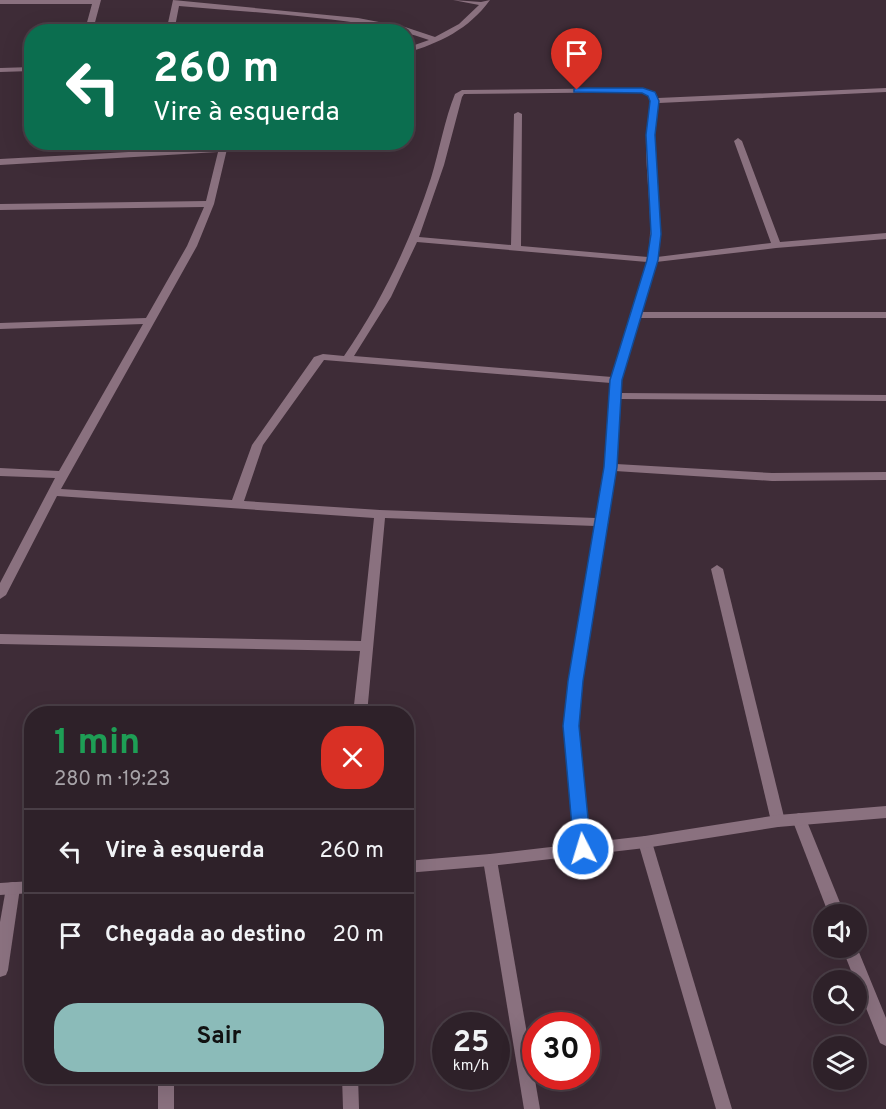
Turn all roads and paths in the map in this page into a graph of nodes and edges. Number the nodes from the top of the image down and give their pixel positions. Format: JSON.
{"nodes":[{"id":1,"x":255,"y":0,"type":"edge"},
{"id":2,"x":457,"y":0,"type":"edge"},
{"id":3,"x":96,"y":1,"type":"edge"},
{"id":4,"x":0,"y":2,"type":"edge"},
{"id":5,"x":176,"y":2,"type":"edge"},
{"id":6,"x":484,"y":2,"type":"edge"},
{"id":7,"x":251,"y":9,"type":"junction"},
{"id":8,"x":90,"y":24,"type":"edge"},
{"id":9,"x":172,"y":24,"type":"edge"},
{"id":10,"x":387,"y":24,"type":"edge"},
{"id":11,"x":414,"y":33,"type":"edge"},
{"id":12,"x":436,"y":40,"type":"junction"},
{"id":13,"x":414,"y":48,"type":"edge"},
{"id":14,"x":24,"y":69,"type":"edge"},
{"id":15,"x":0,"y":70,"type":"edge"},
{"id":16,"x":886,"y":90,"type":"edge"},
{"id":17,"x":655,"y":101,"type":"junction"},
{"id":18,"x":518,"y":114,"type":"dead end"},
{"id":19,"x":738,"y":141,"type":"dead end"},
{"id":20,"x":138,"y":150,"type":"edge"},
{"id":21,"x":225,"y":150,"type":"edge"},
{"id":22,"x":0,"y":162,"type":"edge"},
{"id":23,"x":210,"y":204,"type":"junction"},
{"id":24,"x":0,"y":207,"type":"edge"},
{"id":25,"x":886,"y":236,"type":"edge"},
{"id":26,"x":416,"y":239,"type":"junction"},
{"id":27,"x":776,"y":245,"type":"junction"},
{"id":28,"x":516,"y":246,"type":"junction"},
{"id":29,"x":652,"y":260,"type":"junction"},
{"id":30,"x":636,"y":315,"type":"junction"},
{"id":31,"x":886,"y":315,"type":"edge"},
{"id":32,"x":148,"y":321,"type":"junction"},
{"id":33,"x":0,"y":326,"type":"edge"},
{"id":34,"x":348,"y":357,"type":"junction"},
{"id":35,"x":616,"y":380,"type":"junction"},
{"id":36,"x":616,"y":396,"type":"junction"},
{"id":37,"x":886,"y":398,"type":"edge"},
{"id":38,"x":610,"y":467,"type":"junction"},
{"id":39,"x":0,"y":472,"type":"edge"},
{"id":40,"x":62,"y":475,"type":"junction"},
{"id":41,"x":886,"y":476,"type":"edge"},
{"id":42,"x":55,"y":492,"type":"junction"},
{"id":43,"x":237,"y":503,"type":"junction"},
{"id":44,"x":380,"y":514,"type":"junction"},
{"id":45,"x":603,"y":522,"type":"junction"},
{"id":46,"x":717,"y":569,"type":"dead end"},
{"id":47,"x":0,"y":595,"type":"edge"},
{"id":48,"x":0,"y":639,"type":"edge"},
{"id":49,"x":367,"y":646,"type":"junction"},
{"id":50,"x":361,"y":706,"type":"edge"},
{"id":51,"x":886,"y":812,"type":"edge"},
{"id":52,"x":799,"y":819,"type":"junction"},
{"id":53,"x":778,"y":821,"type":"junction"},
{"id":54,"x":645,"y":842,"type":"junction"},
{"id":55,"x":583,"y":849,"type":"junction"},
{"id":56,"x":490,"y":860,"type":"junction"},
{"id":57,"x":414,"y":866,"type":"edge"},
{"id":58,"x":24,"y":887,"type":"edge"},
{"id":59,"x":6,"y":888,"type":"edge"},
{"id":60,"x":833,"y":904,"type":"edge"},
{"id":61,"x":854,"y":958,"type":"edge"},
{"id":62,"x":0,"y":970,"type":"edge"},
{"id":63,"x":886,"y":1038,"type":"edge"},
{"id":64,"x":166,"y":1084,"type":"edge"},
{"id":65,"x":350,"y":1084,"type":"edge"},
{"id":66,"x":166,"y":1109,"type":"edge"},
{"id":67,"x":351,"y":1109,"type":"edge"},
{"id":68,"x":532,"y":1109,"type":"edge"},
{"id":69,"x":724,"y":1109,"type":"edge"}],
"edges":[{"from":1,"to":7,"type":"street"},
{"from":2,"to":6,"type":"street"},
{"from":3,"to":4,"type":"street"},
{"from":3,"to":8,"type":"street"},
{"from":5,"to":7,"type":"street"},
{"from":5,"to":9,"type":"street"},
{"from":6,"to":12,"type":"street"},
{"from":7,"to":10,"type":"street"},
{"from":11,"to":12,"type":"street"},
{"from":12,"to":13,"type":"street"},
{"from":14,"to":15,"type":"street"},
{"from":16,"to":17,"type":"street"},
{"from":17,"to":26,"type":"street"},
{"from":17,"to":29,"type":"street"},
{"from":18,"to":28,"type":"street"},
{"from":19,"to":27,"type":"street"},
{"from":20,"to":22,"type":"street"},
{"from":21,"to":23,"type":"street"},
{"from":23,"to":24,"type":"street"},
{"from":23,"to":32,"type":"street"},
{"from":25,"to":27,"type":"street"},
{"from":26,"to":28,"type":"street"},
{"from":26,"to":34,"type":"street"},
{"from":27,"to":29,"type":"street"},
{"from":28,"to":29,"type":"street"},
{"from":29,"to":30,"type":"street"},
{"from":30,"to":31,"type":"street"},
{"from":30,"to":35,"type":"street"},
{"from":32,"to":33,"type":"street"},
{"from":32,"to":40,"type":"street"},
{"from":34,"to":35,"type":"street"},
{"from":34,"to":43,"type":"street"},
{"from":35,"to":36,"type":"street"},
{"from":36,"to":37,"type":"street"},
{"from":36,"to":38,"type":"street"},
{"from":38,"to":41,"type":"street"},
{"from":38,"to":45,"type":"street"},
{"from":39,"to":40,"type":"street"},
{"from":40,"to":42,"type":"street"},
{"from":42,"to":43,"type":"street"},
{"from":42,"to":47,"type":"street"},
{"from":43,"to":44,"type":"street"},
{"from":44,"to":45,"type":"street"},
{"from":44,"to":49,"type":"street"},
{"from":45,"to":55,"type":"street"},
{"from":46,"to":53,"type":"street"},
{"from":48,"to":49,"type":"street"},
{"from":49,"to":50,"type":"street"},
{"from":51,"to":52,"type":"street"},
{"from":52,"to":53,"type":"street"},
{"from":52,"to":60,"type":"street"},
{"from":53,"to":54,"type":"street"},
{"from":54,"to":55,"type":"street"},
{"from":54,"to":69,"type":"street"},
{"from":55,"to":56,"type":"street"},
{"from":56,"to":57,"type":"street"},
{"from":56,"to":68,"type":"street"},
{"from":58,"to":59,"type":"street"},
{"from":59,"to":62,"type":"street"},
{"from":61,"to":63,"type":"street"},
{"from":64,"to":66,"type":"street"},
{"from":65,"to":67,"type":"street"}]}
